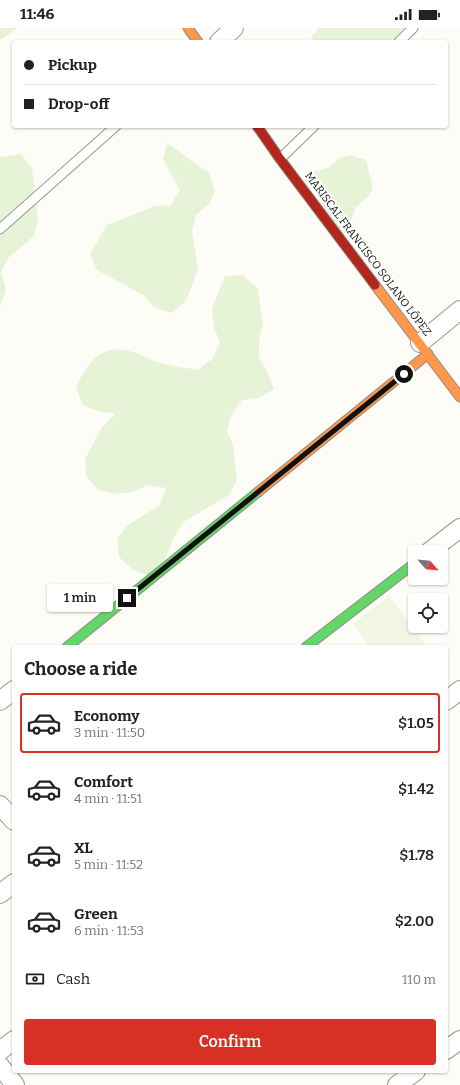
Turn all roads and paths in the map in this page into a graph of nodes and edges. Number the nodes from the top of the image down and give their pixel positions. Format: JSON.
{"nodes":[{"id":1,"x":188,"y":28,"type":"edge"},
{"id":2,"x":234,"y":28,"type":"edge"},
{"id":3,"x":413,"y":28,"type":"edge"},
{"id":4,"x":197,"y":40,"type":"edge"},
{"id":5,"x":221,"y":40,"type":"edge"},
{"id":6,"x":401,"y":40,"type":"edge"},
{"id":7,"x":114,"y":128,"type":"edge"},
{"id":8,"x":258,"y":128,"type":"edge"},
{"id":9,"x":312,"y":128,"type":"edge"},
{"id":10,"x":280,"y":159,"type":"junction"},
{"id":11,"x":0,"y":229,"type":"edge"},
{"id":12,"x":460,"y":310,"type":"edge"},
{"id":13,"x":424,"y":349,"type":"junction"},
{"id":14,"x":460,"y":397,"type":"edge"},
{"id":15,"x":460,"y":528,"type":"edge"},
{"id":16,"x":438,"y":545,"type":"edge"},
{"id":17,"x":408,"y":568,"type":"edge"},
{"id":18,"x":68,"y":645,"type":"edge"},
{"id":19,"x":309,"y":645,"type":"edge"},
{"id":20,"x":460,"y":690,"type":"edge"},
{"id":21,"x":12,"y":692,"type":"edge"},
{"id":22,"x":448,"y":699,"type":"edge"},
{"id":23,"x":0,"y":701,"type":"edge"},
{"id":24,"x":0,"y":805,"type":"edge"},
{"id":25,"x":12,"y":819,"type":"edge"},
{"id":26,"x":12,"y":885,"type":"edge"},
{"id":27,"x":0,"y":894,"type":"edge"},
{"id":28,"x":460,"y":1040,"type":"edge"},
{"id":29,"x":12,"y":1042,"type":"edge"},
{"id":30,"x":448,"y":1049,"type":"edge"},
{"id":31,"x":0,"y":1052,"type":"edge"},
{"id":32,"x":0,"y":1066,"type":"edge"},
{"id":33,"x":413,"y":1073,"type":"edge"},
{"id":34,"x":15,"y":1085,"type":"edge"},
{"id":35,"x":397,"y":1085,"type":"edge"}],
"edges":[{"from":1,"to":4,"type":"street"},
{"from":2,"to":5,"type":"street"},
{"from":3,"to":6,"type":"lane"},
{"from":7,"to":11,"type":"lane"},
{"from":8,"to":10,"type":"street","name":"MARISCAL FRANCISCO SOLANO LÓPEZ"},
{"from":9,"to":10,"type":"lane"},
{"from":10,"to":13,"type":"street","name":"MARISCAL FRANCISCO SOLANO LÓPEZ"},
{"from":12,"to":13,"type":"street"},
{"from":13,"to":14,"type":"street","name":"MARISCAL FRANCISCO SOLANO LÓPEZ"},
{"from":13,"to":18,"type":"street"},
{"from":15,"to":16,"type":"street"},
{"from":17,"to":19,"type":"street"},
{"from":20,"to":22,"type":"street"},
{"from":21,"to":23,"type":"street"},
{"from":24,"to":25,"type":"street"},
{"from":26,"to":27,"type":"street"},
{"from":28,"to":30,"type":"street"},
{"from":29,"to":31,"type":"street"},
{"from":32,"to":34,"type":"street"},
{"from":33,"to":35,"type":"street"}]}
